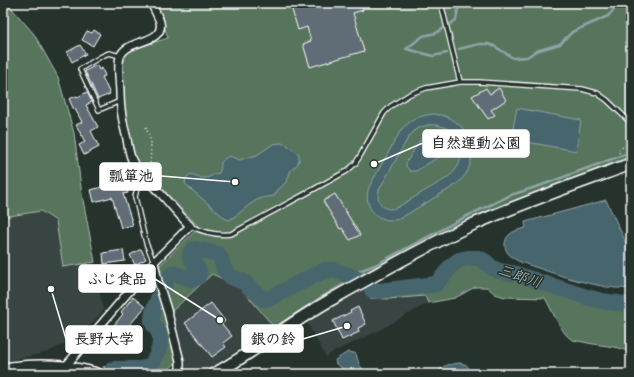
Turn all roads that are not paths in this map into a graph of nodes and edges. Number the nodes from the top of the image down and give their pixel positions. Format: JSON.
{"nodes":[{"id":1,"x":151,"y":3,"type":"edge"},
{"id":2,"x":442,"y":3,"type":"edge"},
{"id":3,"x":120,"y":56,"type":"junction"},
{"id":4,"x":460,"y":82,"type":"junction"},
{"id":5,"x":120,"y":101,"type":"junction"},
{"id":6,"x":631,"y":123,"type":"edge"},
{"id":7,"x":626,"y":161,"type":"edge"},
{"id":8,"x":145,"y":177,"type":"junction"},
{"id":9,"x":190,"y":226,"type":"junction"},
{"id":10,"x":154,"y":262,"type":"junction"},
{"id":11,"x":65,"y":367,"type":"junction"},
{"id":12,"x":3,"y":369,"type":"edge"},
{"id":13,"x":97,"y":374,"type":"edge"},
{"id":14,"x":180,"y":374,"type":"edge"},
{"id":15,"x":214,"y":374,"type":"edge"}],
"edges":[{"from":1,"to":3,"type":"street"},
{"from":2,"to":4,"type":"lane"},
{"from":3,"to":5,"type":"street"},
{"from":3,"to":5,"type":"lane"},
{"from":4,"to":6,"type":"lane"},
{"from":4,"to":9,"type":"lane"},
{"from":5,"to":8,"type":"street"},
{"from":7,"to":15,"type":"street"},
{"from":8,"to":9,"type":"street"},
{"from":8,"to":10,"type":"lane"},
{"from":9,"to":10,"type":"street"},
{"from":10,"to":11,"type":"street"},
{"from":10,"to":14,"type":"street"},
{"from":11,"to":12,"type":"street"},
{"from":11,"to":13,"type":"street"}]}
